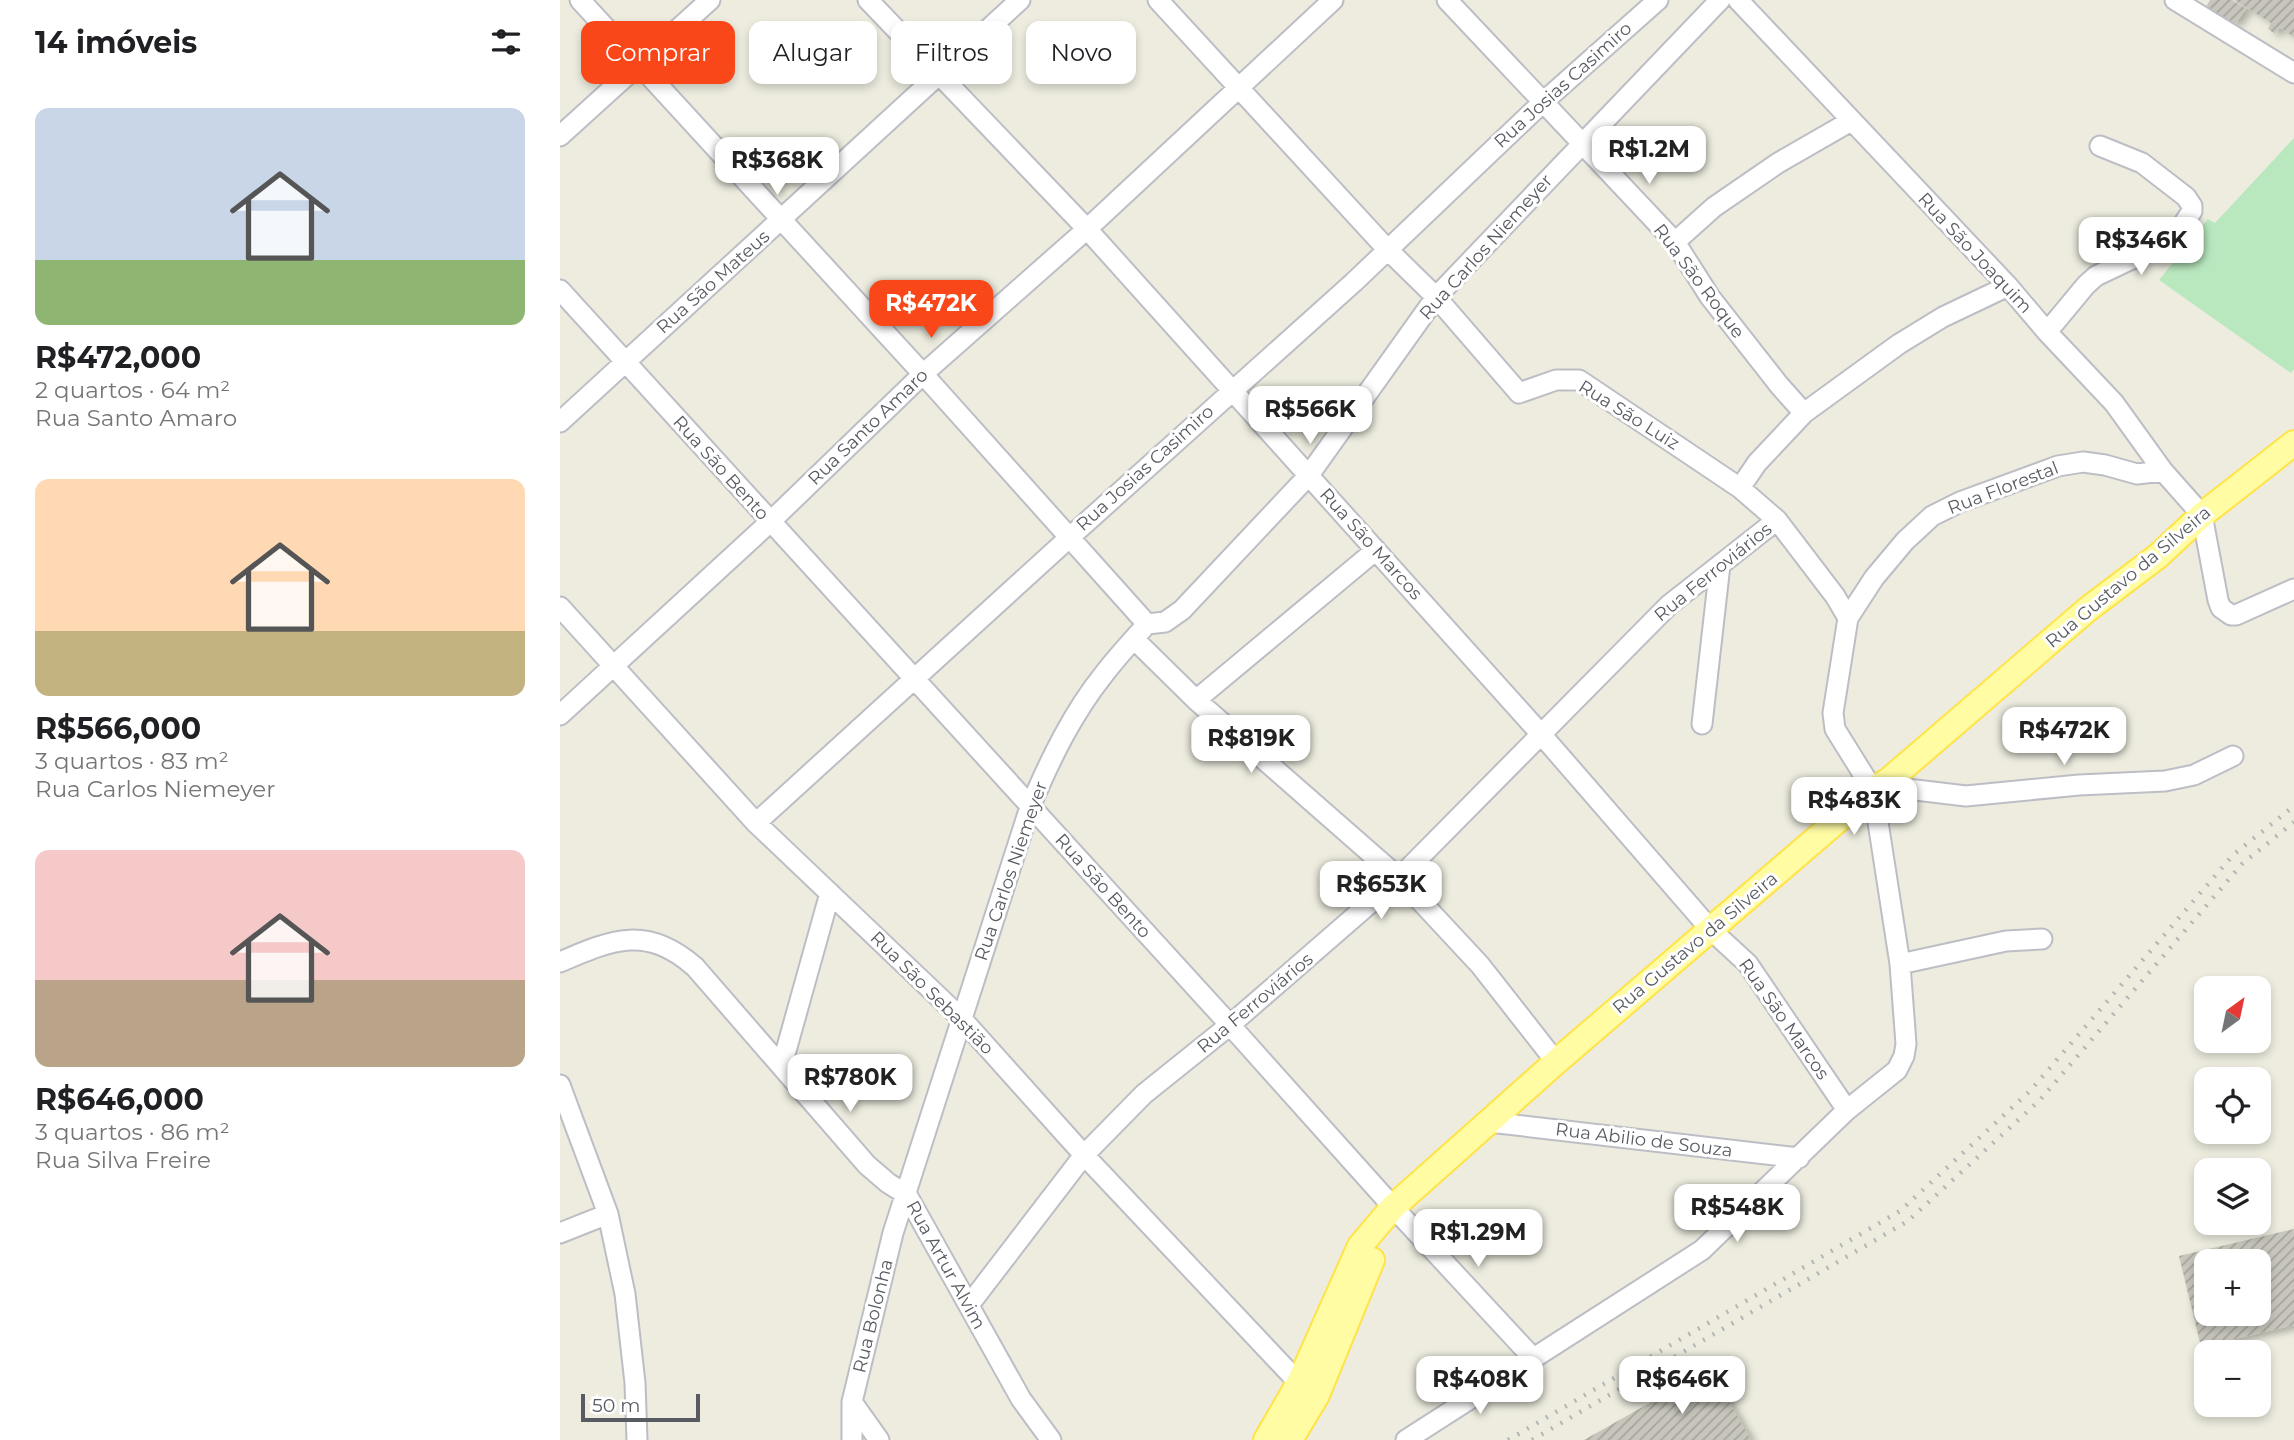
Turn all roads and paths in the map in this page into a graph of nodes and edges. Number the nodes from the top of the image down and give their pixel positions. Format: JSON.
{"nodes":[{"id":1,"x":580,"y":0,"type":"edge"},
{"id":2,"x":710,"y":0,"type":"edge"},
{"id":3,"x":868,"y":0,"type":"edge"},
{"id":4,"x":1020,"y":0,"type":"edge"},
{"id":5,"x":1158,"y":0,"type":"edge"},
{"id":6,"x":1333,"y":0,"type":"edge"},
{"id":7,"x":1447,"y":0,"type":"edge"},
{"id":8,"x":1658,"y":0,"type":"edge"},
{"id":9,"x":1720,"y":0,"type":"edge"},
{"id":10,"x":1738,"y":0,"type":"edge"},
{"id":11,"x":2175,"y":0,"type":"edge"},
{"id":12,"x":599,"y":21,"type":"edge"},
{"id":13,"x":687,"y":21,"type":"edge"},
{"id":14,"x":997,"y":21,"type":"edge"},
{"id":15,"x":891,"y":24,"type":"edge"},
{"id":16,"x":2294,"y":72,"type":"edge"},
{"id":17,"x":617,"y":84,"type":"edge"},
{"id":18,"x":656,"y":84,"type":"edge"},
{"id":19,"x":927,"y":84,"type":"edge"},
{"id":20,"x":948,"y":84,"type":"edge"},
{"id":21,"x":1238,"y":88,"type":"junction"},
{"id":22,"x":1542,"y":103,"type":"junction"},
{"id":23,"x":1851,"y":121,"type":"junction"},
{"id":24,"x":560,"y":136,"type":"edge"},
{"id":25,"x":1581,"y":144,"type":"junction"},
{"id":26,"x":2100,"y":146,"type":"dead end"},
{"id":27,"x":782,"y":219,"type":"junction"},
{"id":28,"x":1087,"y":229,"type":"junction"},
{"id":29,"x":1675,"y":242,"type":"junction"},
{"id":30,"x":1387,"y":249,"type":"junction"},
{"id":31,"x":2008,"y":286,"type":"junction"},
{"id":32,"x":560,"y":290,"type":"edge"},
{"id":33,"x":1436,"y":297,"type":"junction"},
{"id":34,"x":2047,"y":332,"type":"junction"},
{"id":35,"x":625,"y":362,"type":"junction"},
{"id":36,"x":923,"y":374,"type":"junction"},
{"id":37,"x":1231,"y":391,"type":"junction"},
{"id":38,"x":1804,"y":413,"type":"junction"},
{"id":39,"x":560,"y":422,"type":"edge"},
{"id":40,"x":2294,"y":443,"type":"edge"},
{"id":41,"x":2163,"y":471,"type":"junction"},
{"id":42,"x":1309,"y":475,"type":"junction"},
{"id":43,"x":1740,"y":488,"type":"junction"},
{"id":44,"x":2202,"y":515,"type":"junction"},
{"id":45,"x":1777,"y":520,"type":"junction"},
{"id":46,"x":770,"y":522,"type":"junction"},
{"id":47,"x":1070,"y":537,"type":"junction"},
{"id":48,"x":1376,"y":550,"type":"junction"},
{"id":49,"x":1720,"y":565,"type":"junction"},
{"id":50,"x":2294,"y":589,"type":"edge"},
{"id":51,"x":560,"y":607,"type":"edge"},
{"id":52,"x":1848,"y":618,"type":"junction"},
{"id":53,"x":1140,"y":632,"type":"junction"},
{"id":54,"x":614,"y":666,"type":"junction"},
{"id":55,"x":914,"y":680,"type":"junction"},
{"id":56,"x":1196,"y":700,"type":"junction"},
{"id":57,"x":560,"y":715,"type":"edge"},
{"id":58,"x":1702,"y":724,"type":"dead end"},
{"id":59,"x":1540,"y":733,"type":"junction"},
{"id":60,"x":2233,"y":756,"type":"dead end"},
{"id":61,"x":1881,"y":785,"type":"junction"},
{"id":62,"x":1030,"y":807,"type":"junction"},
{"id":63,"x":756,"y":824,"type":"junction"},
{"id":64,"x":1399,"y":878,"type":"junction"},
{"id":65,"x":830,"y":893,"type":"junction"},
{"id":66,"x":1711,"y":930,"type":"junction"},
{"id":67,"x":2042,"y":939,"type":"dead end"},
{"id":68,"x":560,"y":962,"type":"edge"},
{"id":69,"x":1900,"y":964,"type":"junction"},
{"id":70,"x":962,"y":1019,"type":"junction"},
{"id":71,"x":1230,"y":1025,"type":"junction"},
{"id":72,"x":1556,"y":1062,"type":"junction"},
{"id":73,"x":782,"y":1065,"type":"junction"},
{"id":74,"x":560,"y":1085,"type":"edge"},
{"id":75,"x":1847,"y":1110,"type":"junction"},
{"id":76,"x":1489,"y":1122,"type":"junction"},
{"id":77,"x":1083,"y":1154,"type":"junction"},
{"id":78,"x":1799,"y":1158,"type":"junction"},
{"id":79,"x":907,"y":1195,"type":"junction"},
{"id":80,"x":1393,"y":1207,"type":"junction"},
{"id":81,"x":608,"y":1214,"type":"junction"},
{"id":82,"x":560,"y":1233,"type":"edge"},
{"id":83,"x":969,"y":1305,"type":"junction"},
{"id":84,"x":1533,"y":1358,"type":"junction"},
{"id":85,"x":1299,"y":1383,"type":"junction"},
{"id":86,"x":852,"y":1402,"type":"junction"},
{"id":87,"x":637,"y":1440,"type":"edge"},
{"id":88,"x":852,"y":1440,"type":"edge"},
{"id":89,"x":880,"y":1440,"type":"edge"},
{"id":90,"x":1051,"y":1440,"type":"edge"},
{"id":91,"x":1266,"y":1440,"type":"edge"},
{"id":92,"x":1290,"y":1440,"type":"edge"},
{"id":93,"x":1406,"y":1440,"type":"edge"}],
"edges":[{"from":1,"to":12,"type":"street"},
{"from":2,"to":13,"type":"street"},
{"from":3,"to":15,"type":"street","name":"Rua São Marcos"},
{"from":4,"to":14,"type":"street","name":"Rua São Mateus"},
{"from":5,"to":21,"type":"street","name":"Rua São Luiz"},
{"from":6,"to":21,"type":"street","name":"Rua Santo Amaro"},
{"from":7,"to":22,"type":"street","name":"Rua São Roque"},
{"from":8,"to":22,"type":"street","name":"Rua Josias Casimiro"},
{"from":9,"to":25,"type":"street","name":"Rua Carlos Niemeyer"},
{"from":10,"to":23,"type":"street","name":"Rua São Joaquim"},
{"from":11,"to":16,"type":"street"},
{"from":17,"to":24,"type":"street"},
{"from":18,"to":27,"type":"street"},
{"from":19,"to":27,"type":"street","name":"Rua São Mateus"},
{"from":20,"to":28,"type":"street","name":"Rua São Marcos"},
{"from":21,"to":28,"type":"street","name":"Rua Santo Amaro"},
{"from":21,"to":30,"type":"street","name":"Rua São Luiz"},
{"from":22,"to":25,"type":"street","name":"Rua São Roque"},
{"from":22,"to":30,"type":"street","name":"Rua Josias Casimiro"},
{"from":23,"to":29,"type":"street"},
{"from":23,"to":31,"type":"street","name":"Rua São Joaquim"},
{"from":25,"to":29,"type":"street","name":"Rua São Roque"},
{"from":25,"to":33,"type":"street","name":"Rua Carlos Niemeyer"},
{"from":26,"to":34,"type":"street"},
{"from":27,"to":35,"type":"street","name":"Rua São Mateus"},
{"from":27,"to":36,"type":"street"},
{"from":28,"to":36,"type":"street","name":"Rua Santo Amaro"},
{"from":28,"to":37,"type":"street","name":"Rua São Marcos"},
{"from":29,"to":38,"type":"street","name":"Rua São Roque"},
{"from":30,"to":33,"type":"street","name":"Rua São Luiz"},
{"from":30,"to":37,"type":"street","name":"Rua Josias Casimiro"},
{"from":31,"to":34,"type":"street","name":"Rua São Joaquim"},
{"from":31,"to":38,"type":"street"},
{"from":32,"to":35,"type":"street","name":"Rua São Bento"},
{"from":33,"to":42,"type":"street","name":"Rua Carlos Niemeyer"},
{"from":33,"to":43,"type":"street","name":"Rua São Luiz"},
{"from":34,"to":41,"type":"street","name":"Rua São Joaquim"},
{"from":35,"to":39,"type":"street","name":"Rua São Mateus"},
{"from":35,"to":46,"type":"street","name":"Rua São Bento"},
{"from":36,"to":46,"type":"street","name":"Rua Santo Amaro"},
{"from":36,"to":47,"type":"street"},
{"from":37,"to":42,"type":"street","name":"Rua São Marcos"},
{"from":37,"to":47,"type":"street","name":"Rua Josias Casimiro"},
{"from":38,"to":43,"type":"street"},
{"from":40,"to":44,"type":"main road","name":"Rua Gustavo da Silveira"},
{"from":41,"to":44,"type":"street","name":"Rua São Joaquim"},
{"from":41,"to":52,"type":"street","name":"Rua Florestal"},
{"from":42,"to":48,"type":"street","name":"Rua São Marcos"},
{"from":42,"to":53,"type":"street","name":"Rua Carlos Niemeyer"},
{"from":43,"to":45,"type":"street","name":"Rua São Luiz"},
{"from":44,"to":50,"type":"street"},
{"from":44,"to":61,"type":"main road","name":"Rua Gustavo da Silveira"},
{"from":45,"to":49,"type":"street","name":"Rua Ferroviários"},
{"from":45,"to":52,"type":"street","name":"Rua São Luiz"},
{"from":46,"to":54,"type":"street","name":"Rua Santo Amaro"},
{"from":46,"to":55,"type":"street","name":"Rua São Bento"},
{"from":47,"to":53,"type":"street"},
{"from":47,"to":55,"type":"street","name":"Rua Josias Casimiro"},
{"from":48,"to":56,"type":"street"},
{"from":48,"to":59,"type":"street","name":"Rua São Marcos"},
{"from":49,"to":58,"type":"street"},
{"from":49,"to":59,"type":"street","name":"Rua Ferroviários"},
{"from":51,"to":54,"type":"street","name":"Rua São Sebastião"},
{"from":52,"to":61,"type":"street"},
{"from":53,"to":56,"type":"street"},
{"from":53,"to":62,"type":"street","name":"Rua Carlos Niemeyer"},
{"from":54,"to":57,"type":"street","name":"Rua Santo Amaro"},
{"from":54,"to":63,"type":"street","name":"Rua São Sebastião"},
{"from":55,"to":62,"type":"street","name":"Rua São Bento"},
{"from":55,"to":63,"type":"street","name":"Rua Josias Casimiro"},
{"from":56,"to":64,"type":"street"},
{"from":59,"to":64,"type":"street","name":"Rua Ferroviários"},
{"from":59,"to":66,"type":"street","name":"Rua São Marcos"},
{"from":60,"to":61,"type":"street"},
{"from":61,"to":66,"type":"main road","name":"Rua Gustavo da Silveira"},
{"from":61,"to":69,"type":"street"},
{"from":62,"to":70,"type":"street","name":"Rua Carlos Niemeyer"},
{"from":62,"to":71,"type":"street","name":"Rua São Bento"},
{"from":63,"to":65,"type":"street","name":"Rua São Sebastião"},
{"from":64,"to":71,"type":"street","name":"Rua Ferroviários"},
{"from":64,"to":72,"type":"street"},
{"from":65,"to":70,"type":"street","name":"Rua São Sebastião"},
{"from":65,"to":73,"type":"street"},
{"from":66,"to":72,"type":"main road","name":"Rua Gustavo da Silveira"},
{"from":66,"to":75,"type":"street","name":"Rua São Marcos"},
{"from":67,"to":69,"type":"street"},
{"from":68,"to":73,"type":"street","name":"Rua Artur Alvim"},
{"from":69,"to":75,"type":"street"},
{"from":70,"to":77,"type":"street","name":"Rua São Sebastião"},
{"from":70,"to":79,"type":"street","name":"Rua Carlos Niemeyer"},
{"from":71,"to":77,"type":"street","name":"Rua Ferroviários"},
{"from":71,"to":80,"type":"street","name":"Rua São Bento"},
{"from":72,"to":76,"type":"main road","name":"Rua Gustavo da Silveira"},
{"from":73,"to":79,"type":"street","name":"Rua Artur Alvim"},
{"from":74,"to":81,"type":"street"},
{"from":75,"to":78,"type":"street"},
{"from":76,"to":78,"type":"street","name":"Rua Abilio de Souza"},
{"from":76,"to":80,"type":"main road","name":"Rua Gustavo da Silveira"},
{"from":77,"to":83,"type":"street","name":"Rua Ferroviários"},
{"from":77,"to":85,"type":"street","name":"Rua São Sebastião"},
{"from":78,"to":84,"type":"street"},
{"from":79,"to":83,"type":"street","name":"Rua Artur Alvim"},
{"from":79,"to":86,"type":"street","name":"Rua Bolonha"},
{"from":80,"to":84,"type":"street","name":"Rua São Bento"},
{"from":80,"to":85,"type":"main road","name":"Rua Gustavo da Silveira"},
{"from":80,"to":92,"type":"main road","name":"Rua Gustavo da Silveira"},
{"from":81,"to":82,"type":"street"},
{"from":81,"to":87,"type":"street"},
{"from":83,"to":90,"type":"street","name":"Rua Artur Alvim"},
{"from":84,"to":93,"type":"street"},
{"from":85,"to":91,"type":"main road","name":"Rua Gustavo da Silveira"},
{"from":86,"to":88,"type":"street","name":"Rua Bolonha"},
{"from":86,"to":89,"type":"street"}]}
